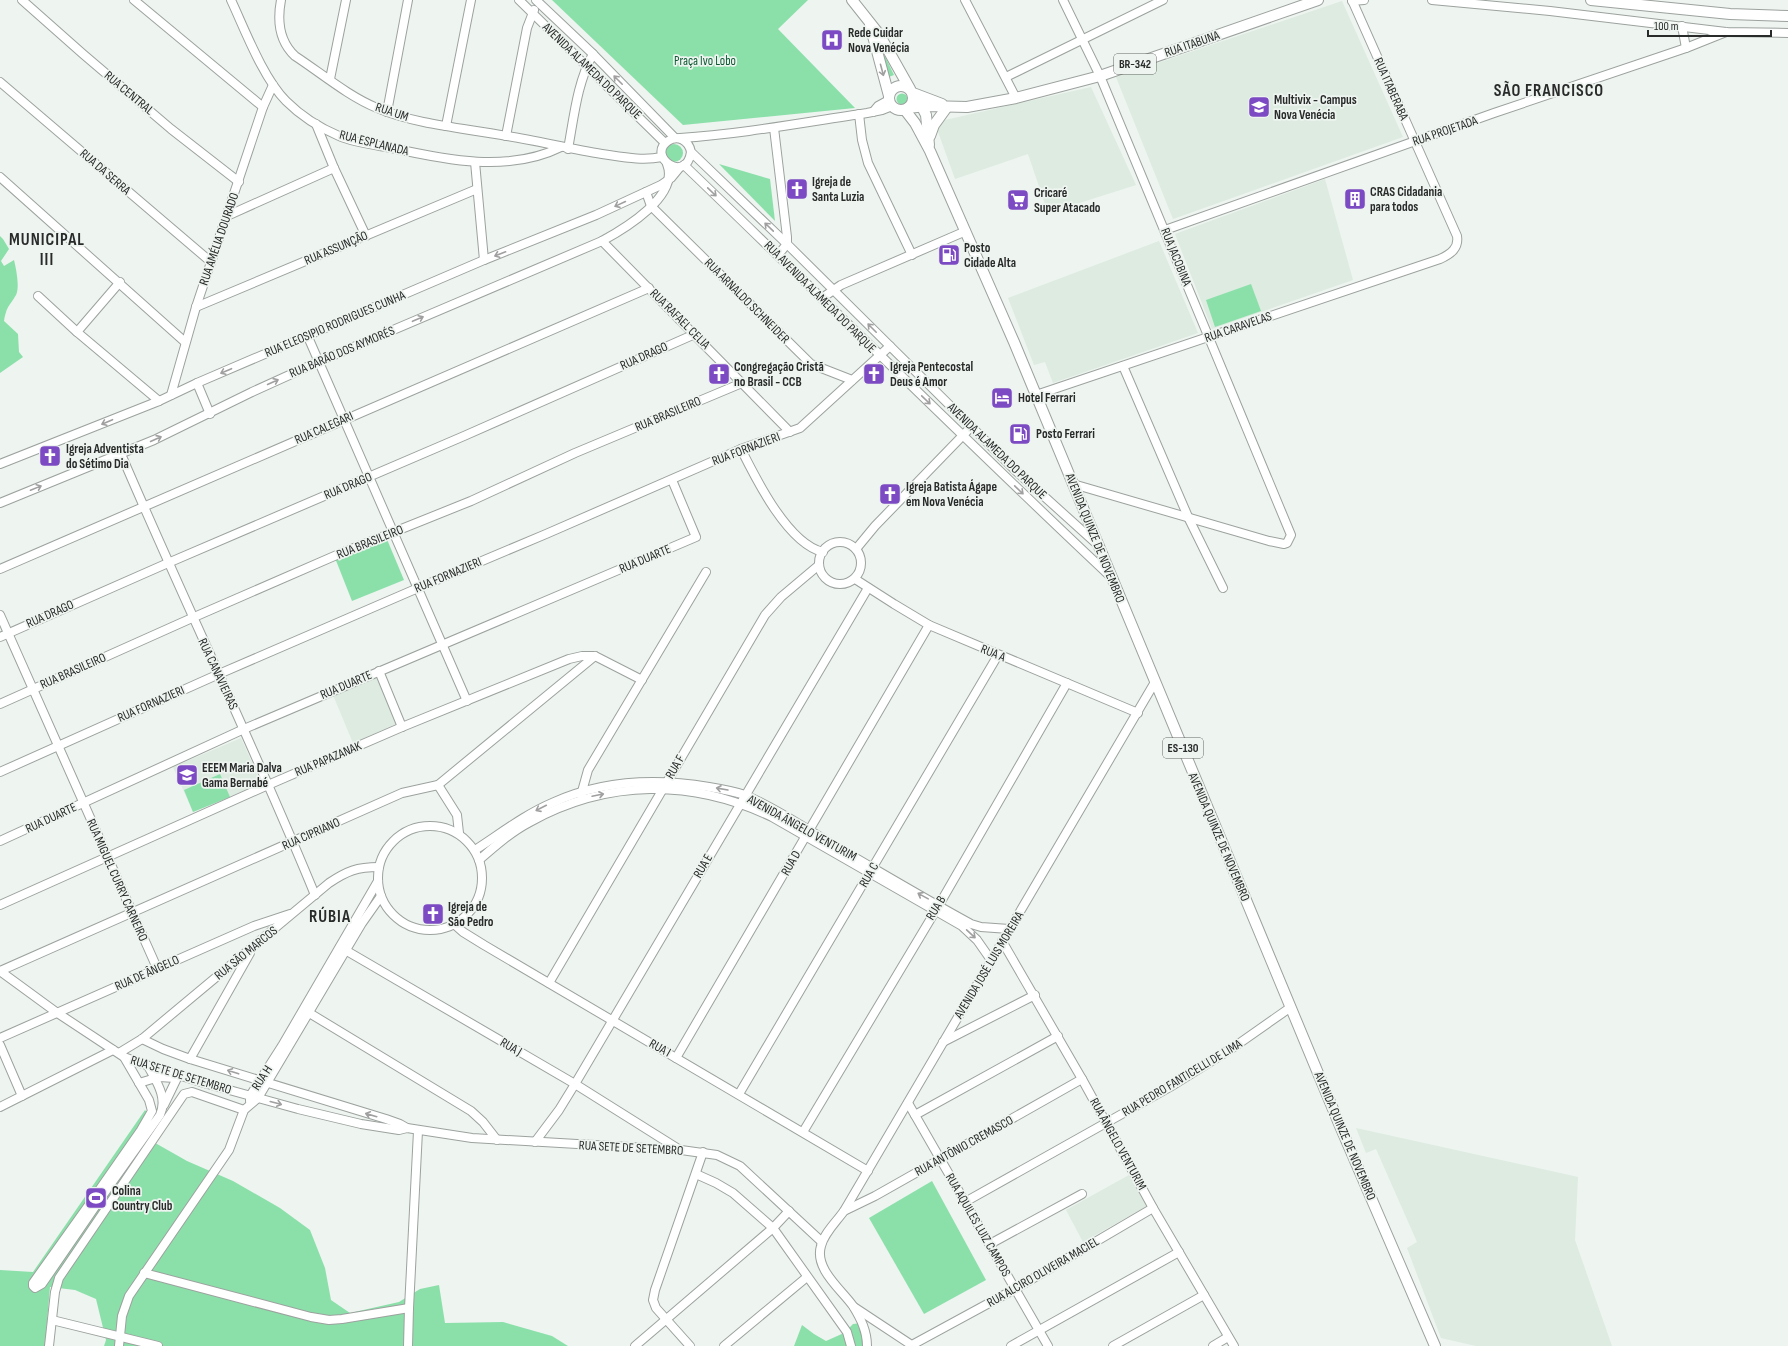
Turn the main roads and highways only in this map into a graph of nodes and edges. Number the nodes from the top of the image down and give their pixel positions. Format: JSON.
{"nodes":[{"id":1,"x":852,"y":0,"type":"edge"},
{"id":2,"x":1318,"y":0,"type":"edge"},
{"id":3,"x":1591,"y":0,"type":"edge"},
{"id":4,"x":1788,"y":16,"type":"edge"},
{"id":5,"x":868,"y":19,"type":"junction"},
{"id":6,"x":912,"y":93,"type":"junction"},
{"id":7,"x":890,"y":101,"type":"junction"},
{"id":8,"x":923,"y":107,"type":"junction"},
{"id":9,"x":947,"y":107,"type":"junction"},
{"id":10,"x":907,"y":109,"type":"junction"},
{"id":11,"x":930,"y":147,"type":"junction"},
{"id":12,"x":1435,"y":1346,"type":"edge"}],
"edges":[{"from":1,"to":5,"type":"main road"},
{"from":2,"to":9,"type":"main road","name":"RUA ITABUNA","number":"BR-342"},
{"from":3,"to":4,"type":"main road"},
{"from":5,"to":6,"type":"main road"},
{"from":5,"to":7,"type":"main road","one_way":true},
{"from":6,"to":7,"type":"main road","number":"BR-342"},
{"from":6,"to":8,"type":"main road","number":"ES-130"},
{"from":6,"to":9,"type":"main road","number":"BR-342"},
{"from":6,"to":10,"type":"main road"},
{"from":7,"to":10,"type":"main road","number":"BR-342"},
{"from":8,"to":9,"type":"main road","number":"BR-342"},
{"from":8,"to":10,"type":"main road","number":"BR-342"},
{"from":8,"to":11,"type":"main road","number":"ES-130"},
{"from":9,"to":11,"type":"main road"},
{"from":10,"to":11,"type":"main road","number":"ES-130"},
{"from":11,"to":12,"type":"main road","name":"AVENIDA QUINZE DE NOVEMBRO","number":"ES-130"}]}
